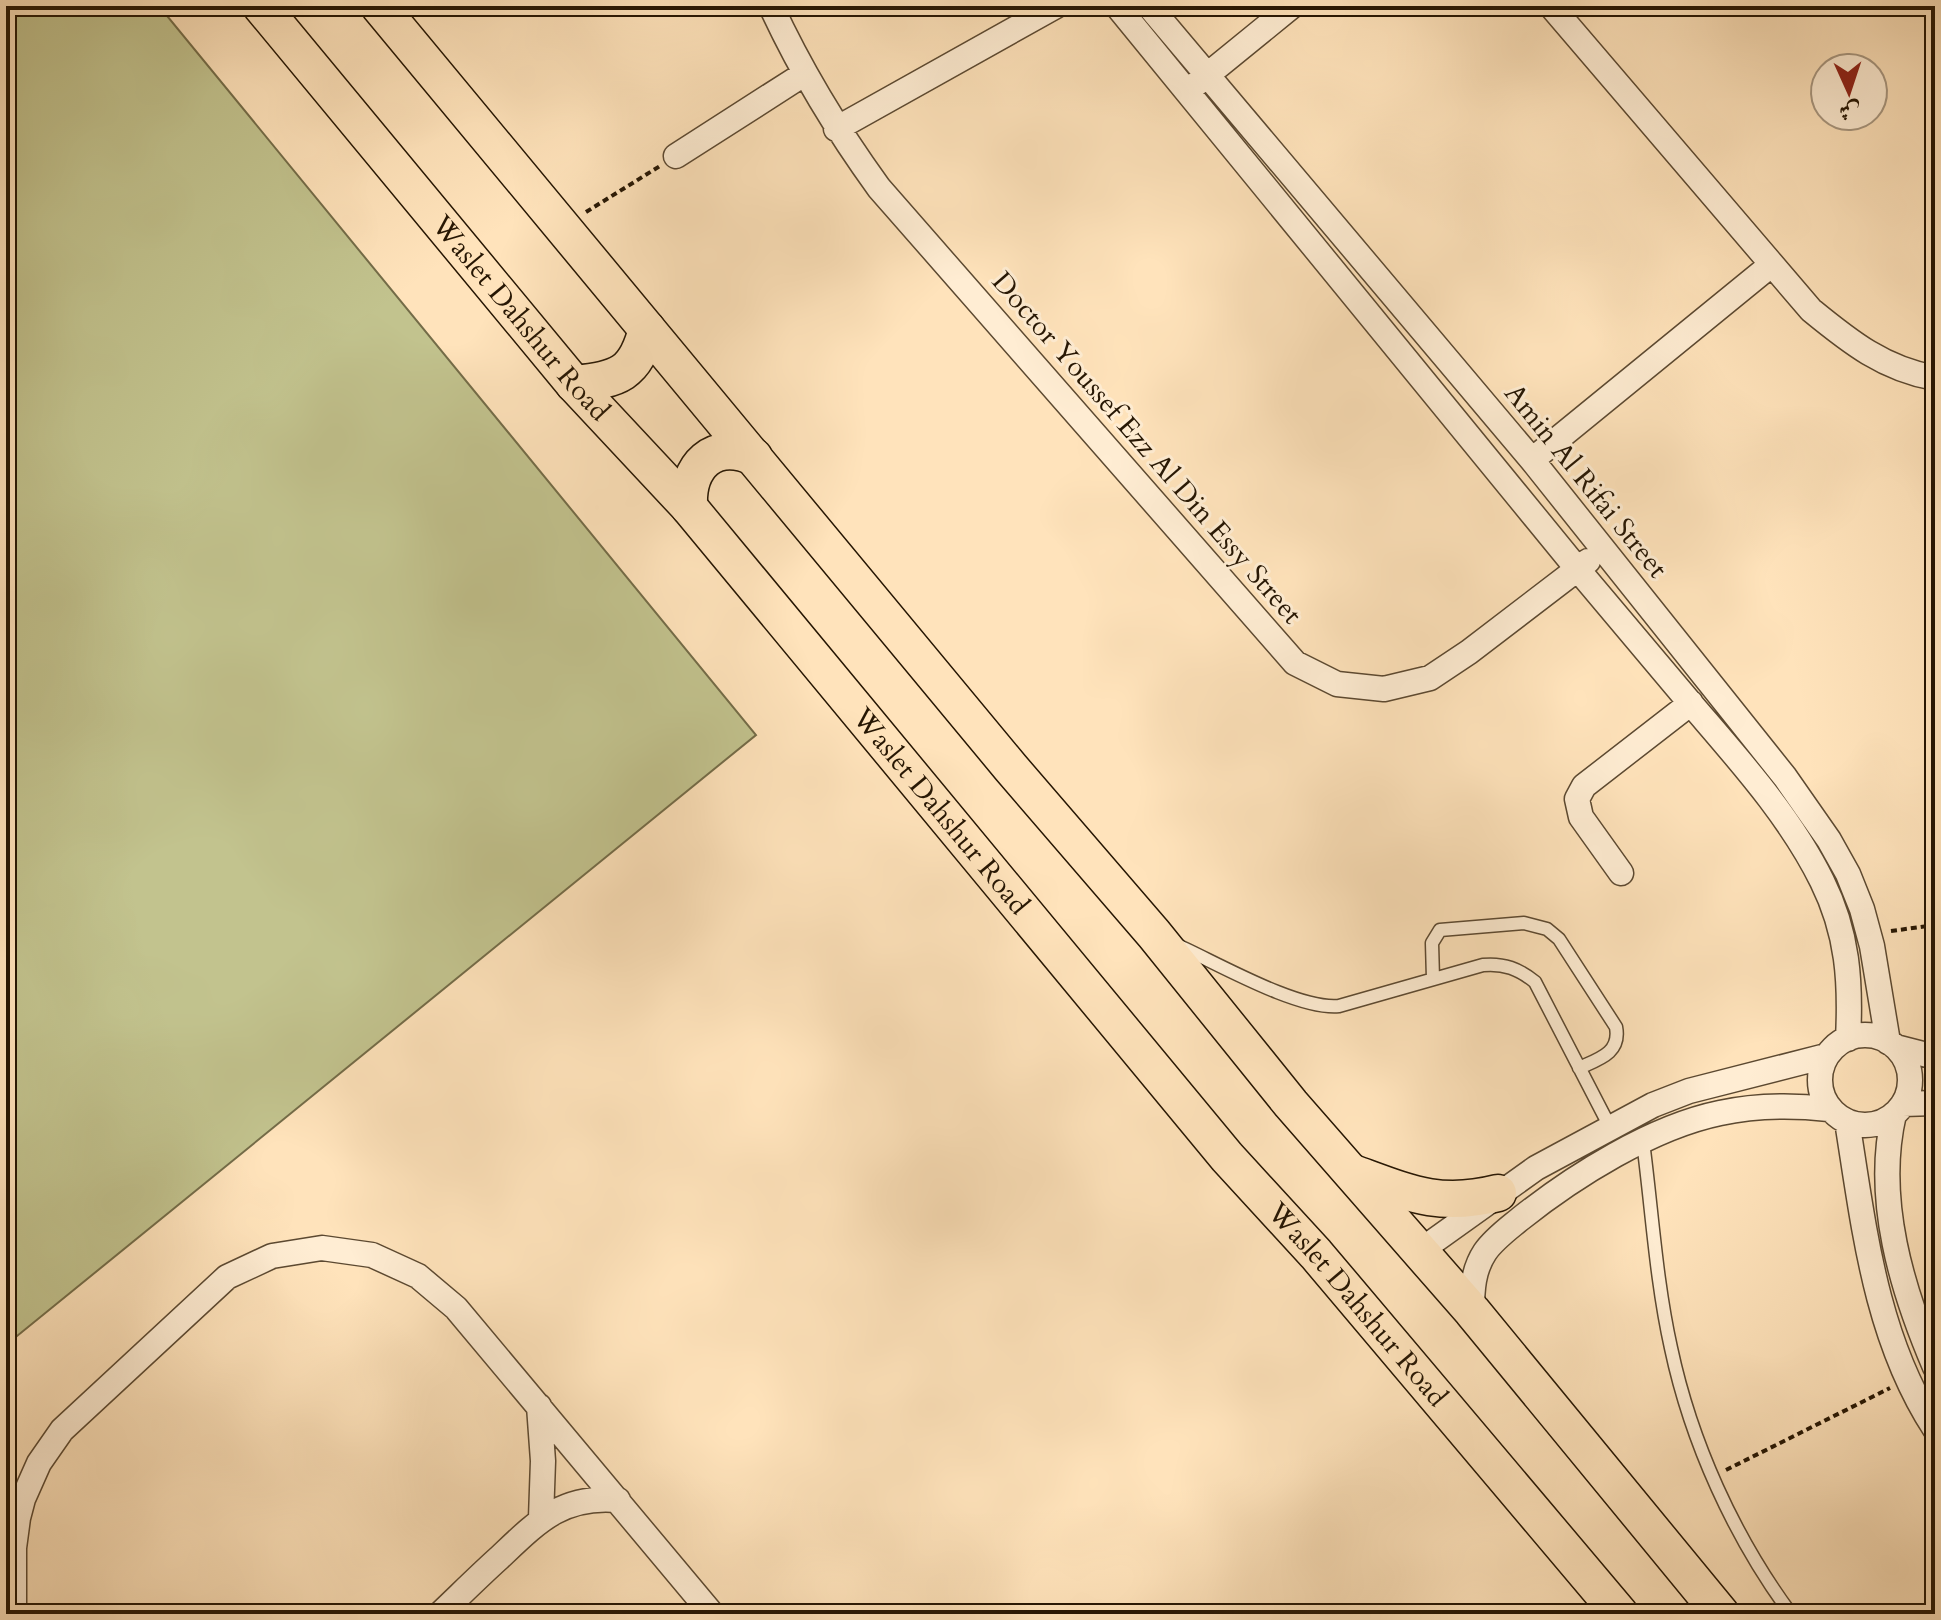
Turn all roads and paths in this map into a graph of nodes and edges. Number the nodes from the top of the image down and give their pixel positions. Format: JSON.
{"nodes":[{"id":1,"x":261,"y":6,"type":"edge"},
{"id":2,"x":379,"y":6,"type":"edge"},
{"id":3,"x":771,"y":6,"type":"edge"},
{"id":4,"x":1056,"y":6,"type":"edge"},
{"id":5,"x":1117,"y":6,"type":"edge"},
{"id":6,"x":1149,"y":6,"type":"edge"},
{"id":7,"x":1292,"y":6,"type":"edge"},
{"id":8,"x":1551,"y":6,"type":"edge"},
{"id":9,"x":804,"y":74,"type":"junction"},
{"id":10,"x":1207,"y":75,"type":"junction"},
{"id":11,"x":1187,"y":91,"type":"junction"},
{"id":12,"x":836,"y":129,"type":"junction"},
{"id":13,"x":676,"y":156,"type":"joint"},
{"id":14,"x":564,"y":227,"type":"junction"},
{"id":15,"x":1771,"y":265,"type":"junction"},
{"id":16,"x":647,"y":329,"type":"junction"},
{"id":17,"x":1935,"y":378,"type":"edge"},
{"id":18,"x":574,"y":384,"type":"junction"},
{"id":19,"x":754,"y":457,"type":"junction"},
{"id":20,"x":1532,"y":460,"type":"junction"},
{"id":21,"x":689,"y":507,"type":"junction"},
{"id":22,"x":1603,"y":550,"type":"junction"},
{"id":23,"x":1577,"y":569,"type":"junction"},
{"id":24,"x":1691,"y":703,"type":"junction"},
{"id":25,"x":1621,"y":873,"type":"dead end"},
{"id":26,"x":1935,"y":925,"type":"edge"},
{"id":27,"x":1154,"y":934,"type":"junction"},
{"id":28,"x":1868,"y":934,"type":"junction"},
{"id":29,"x":1433,"y":979,"type":"junction"},
{"id":30,"x":1848,"y":1039,"type":"junction"},
{"id":31,"x":1892,"y":1045,"type":"junction"},
{"id":32,"x":1826,"y":1056,"type":"junction"},
{"id":33,"x":1935,"y":1057,"type":"edge"},
{"id":34,"x":1579,"y":1068,"type":"junction"},
{"id":35,"x":1772,"y":1068,"type":"junction"},
{"id":36,"x":1935,"y":1103,"type":"edge"},
{"id":37,"x":1777,"y":1105,"type":"junction"},
{"id":38,"x":1898,"y":1109,"type":"junction"},
{"id":39,"x":1838,"y":1115,"type":"junction"},
{"id":40,"x":1610,"y":1127,"type":"junction"},
{"id":41,"x":1643,"y":1142,"type":"junction"},
{"id":42,"x":1536,"y":1168,"type":"junction"},
{"id":43,"x":1348,"y":1171,"type":"junction"},
{"id":44,"x":1498,"y":1193,"type":"junction"},
{"id":45,"x":1552,"y":1193,"type":"junction"},
{"id":46,"x":1420,"y":1251,"type":"junction"},
{"id":47,"x":1472,"y":1311,"type":"junction"},
{"id":48,"x":1935,"y":1367,"type":"edge"},
{"id":49,"x":1907,"y":1379,"type":"junction"},
{"id":50,"x":539,"y":1406,"type":"junction"},
{"id":51,"x":1935,"y":1429,"type":"edge"},
{"id":52,"x":1713,"y":1477,"type":"junction"},
{"id":53,"x":618,"y":1500,"type":"junction"},
{"id":54,"x":541,"y":1518,"type":"junction"},
{"id":55,"x":12,"y":1519,"type":"edge"},
{"id":56,"x":10,"y":1549,"type":"edge"},
{"id":57,"x":14,"y":1614,"type":"edge"},
{"id":58,"x":440,"y":1614,"type":"edge"},
{"id":59,"x":712,"y":1614,"type":"edge"},
{"id":60,"x":1620,"y":1614,"type":"edge"},
{"id":61,"x":1721,"y":1614,"type":"edge"},
{"id":62,"x":1791,"y":1614,"type":"edge"}],
"edges":[{"from":1,"to":18,"type":"main road","name":"Waslet Dahshur Road"},
{"from":2,"to":14,"type":"main road"},
{"from":3,"to":9,"type":"street","name":"Doctor Youssef Ezz Al Din Essy Street"},
{"from":4,"to":12,"type":"street"},
{"from":5,"to":11,"type":"street"},
{"from":6,"to":10,"type":"street","name":"Amin Al Rifai Street"},
{"from":7,"to":10,"type":"street"},
{"from":8,"to":15,"type":"street"},
{"from":9,"to":12,"type":"street","name":"Doctor Youssef Ezz Al Din Essy Street"},
{"from":9,"to":13,"type":"street"},
{"from":10,"to":11,"type":"street"},
{"from":10,"to":20,"type":"street","name":"Amin Al Rifai Street"},
{"from":11,"to":23,"type":"street"},
{"from":12,"to":23,"type":"street","name":"Doctor Youssef Ezz Al Din Essy Street"},
{"from":13,"to":14,"type":"path"},
{"from":14,"to":16,"type":"main road"},
{"from":15,"to":17,"type":"street"},
{"from":15,"to":20,"type":"street"},
{"from":16,"to":18,"type":"main road"},
{"from":16,"to":19,"type":"main road"},
{"from":18,"to":21,"type":"main road","name":"Waslet Dahshur Road"},
{"from":19,"to":21,"type":"main road"},
{"from":19,"to":27,"type":"main road"},
{"from":20,"to":22,"type":"street","name":"Amin Al Rifai Street"},
{"from":21,"to":60,"type":"main road","name":"Waslet Dahshur Road"},
{"from":22,"to":23,"type":"street","name":"Doctor Youssef Ezz Al Din Essy Street"},
{"from":22,"to":28,"type":"street","name":"Amin Al Rifai Street"},
{"from":23,"to":24,"type":"street"},
{"from":24,"to":25,"type":"street"},
{"from":24,"to":30,"type":"street"},
{"from":26,"to":28,"type":"path"},
{"from":27,"to":29,"type":"lane"},
{"from":27,"to":43,"type":"main road"},
{"from":28,"to":31,"type":"street","name":"Amin Al Rifai Street"},
{"from":29,"to":34,"type":"lane"},
{"from":29,"to":34,"type":"lane"},
{"from":30,"to":31,"type":"street"},
{"from":30,"to":32,"type":"street"},
{"from":31,"to":33,"type":"street"},
{"from":31,"to":38,"type":"street"},
{"from":32,"to":35,"type":"street"},
{"from":32,"to":39,"type":"street"},
{"from":34,"to":40,"type":"lane"},
{"from":35,"to":37,"type":"street"},
{"from":35,"to":40,"type":"street"},
{"from":36,"to":38,"type":"street"},
{"from":37,"to":39,"type":"street"},
{"from":37,"to":41,"type":"street"},
{"from":38,"to":39,"type":"street"},
{"from":38,"to":48,"type":"street"},
{"from":39,"to":49,"type":"street"},
{"from":40,"to":42,"type":"street"},
{"from":41,"to":45,"type":"street"},
{"from":41,"to":52,"type":"lane"},
{"from":42,"to":44,"type":"street"},
{"from":42,"to":45,"type":"street"},
{"from":43,"to":44,"type":"main road"},
{"from":43,"to":46,"type":"main road"},
{"from":44,"to":46,"type":"street"},
{"from":45,"to":47,"type":"street"},
{"from":46,"to":47,"type":"main road"},
{"from":47,"to":61,"type":"main road"},
{"from":49,"to":51,"type":"street"},
{"from":49,"to":52,"type":"path"},
{"from":50,"to":53,"type":"street"},
{"from":50,"to":54,"type":"street"},
{"from":50,"to":55,"type":"street"},
{"from":52,"to":62,"type":"lane"},
{"from":53,"to":54,"type":"street"},
{"from":53,"to":59,"type":"street"},
{"from":54,"to":58,"type":"street"},
{"from":55,"to":56,"type":"street"},
{"from":56,"to":57,"type":"street"}]}
